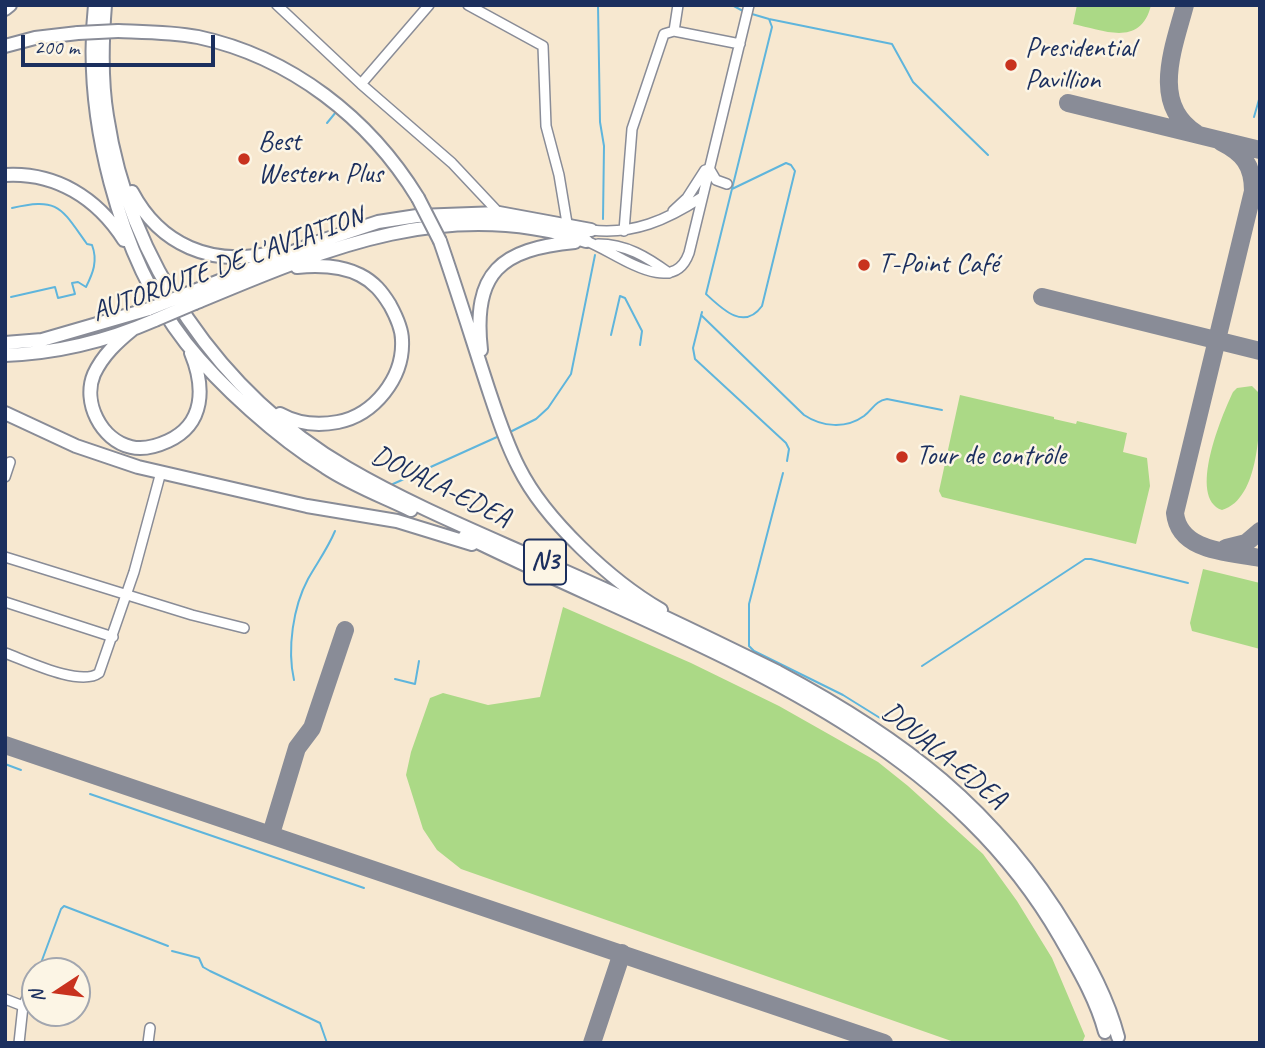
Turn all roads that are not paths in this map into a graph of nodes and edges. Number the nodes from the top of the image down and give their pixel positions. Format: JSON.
{"nodes":[{"id":1,"x":10,"y":5,"type":"edge"},
{"id":2,"x":95,"y":5,"type":"edge"},
{"id":3,"x":105,"y":5,"type":"edge"},
{"id":4,"x":429,"y":5,"type":"edge"},
{"id":5,"x":468,"y":5,"type":"edge"},
{"id":6,"x":678,"y":5,"type":"edge"},
{"id":7,"x":749,"y":5,"type":"edge"},
{"id":8,"x":282,"y":7,"type":"edge"},
{"id":9,"x":5,"y":9,"type":"edge"},
{"id":10,"x":674,"y":31,"type":"junction"},
{"id":11,"x":740,"y":44,"type":"junction"},
{"id":12,"x":5,"y":46,"type":"edge"},
{"id":13,"x":103,"y":61,"type":"junction"},
{"id":14,"x":361,"y":85,"type":"junction"},
{"id":15,"x":710,"y":163,"type":"junction"},
{"id":16,"x":5,"y":175,"type":"edge"},
{"id":17,"x":727,"y":184,"type":"dead end"},
{"id":18,"x":702,"y":197,"type":"junction"},
{"id":19,"x":499,"y":213,"type":"junction"},
{"id":20,"x":664,"y":219,"type":"junction"},
{"id":21,"x":624,"y":230,"type":"junction"},
{"id":22,"x":568,"y":231,"type":"junction"},
{"id":23,"x":591,"y":238,"type":"junction"},
{"id":24,"x":318,"y":242,"type":"junction"},
{"id":25,"x":279,"y":268,"type":"junction"},
{"id":26,"x":145,"y":275,"type":"junction"},
{"id":27,"x":192,"y":298,"type":"junction"},
{"id":28,"x":152,"y":315,"type":"junction"},
{"id":29,"x":133,"y":329,"type":"junction"},
{"id":30,"x":5,"y":343,"type":"edge"},
{"id":31,"x":186,"y":343,"type":"junction"},
{"id":32,"x":5,"y":355,"type":"edge"},
{"id":33,"x":484,"y":375,"type":"junction"},
{"id":34,"x":234,"y":378,"type":"junction"},
{"id":35,"x":5,"y":413,"type":"edge"},
{"id":36,"x":10,"y":462,"type":"dead end"},
{"id":37,"x":161,"y":472,"type":"junction"},
{"id":38,"x":5,"y":477,"type":"edge"},
{"id":39,"x":497,"y":551,"type":"junction"},
{"id":40,"x":5,"y":557,"type":"edge"},
{"id":41,"x":127,"y":594,"type":"junction"},
{"id":42,"x":5,"y":601,"type":"edge"},
{"id":43,"x":244,"y":628,"type":"dead end"},
{"id":44,"x":113,"y":637,"type":"junction"},
{"id":45,"x":735,"y":651,"type":"junction"},
{"id":46,"x":5,"y":653,"type":"edge"},
{"id":47,"x":21,"y":1024,"type":"edge"},
{"id":48,"x":150,"y":1028,"type":"dead end"},
{"id":49,"x":1105,"y":1032,"type":"tunnel mouth"},
{"id":50,"x":1118,"y":1037,"type":"tunnel mouth"},
{"id":51,"x":19,"y":1043,"type":"edge"},
{"id":52,"x":148,"y":1043,"type":"edge"}],
"edges":[{"from":1,"to":9,"type":"highway"},
{"from":2,"to":26,"type":"highway","name":"DOUALA-EDEA","number":"N3"},
{"from":3,"to":13,"type":"highway","name":"DOUALA-EDEA","number":"N3"},
{"from":4,"to":14,"type":"street"},
{"from":5,"to":22,"type":"street"},
{"from":6,"to":10,"type":"street"},
{"from":7,"to":11,"type":"street"},
{"from":8,"to":14,"type":"street"},
{"from":10,"to":11,"type":"street"},
{"from":10,"to":21,"type":"street"},
{"from":11,"to":15,"type":"street"},
{"from":12,"to":33,"type":"highway","bridge":true},
{"from":13,"to":24,"type":"highway"},
{"from":13,"to":34,"type":"highway","name":"DOUALA-EDEA","number":"N3"},
{"from":14,"to":19,"type":"street"},
{"from":15,"to":17,"type":"street"},
{"from":15,"to":18,"type":"street"},
{"from":15,"to":20,"type":"street"},
{"from":16,"to":26,"type":"highway"},
{"from":18,"to":20,"type":"street","name":"AUTOROUTE DE L'AVIATION"},
{"from":18,"to":23,"type":"street"},
{"from":19,"to":22,"type":"highway","name":"AUTOROUTE DE L'AVIATION"},
{"from":19,"to":24,"type":"highway","name":"AUTOROUTE DE L'AVIATION"},
{"from":20,"to":21,"type":"street","name":"AUTOROUTE DE L'AVIATION"},
{"from":21,"to":23,"type":"street","name":"AUTOROUTE DE L'AVIATION"},
{"from":22,"to":23,"type":"highway","name":"AUTOROUTE DE L'AVIATION"},
{"from":22,"to":25,"type":"highway","name":"AUTOROUTE DE L'AVIATION"},
{"from":23,"to":33,"type":"highway"},
{"from":24,"to":27,"type":"highway","name":"AUTOROUTE DE L'AVIATION"},
{"from":25,"to":27,"type":"highway","name":"AUTOROUTE DE L'AVIATION"},
{"from":25,"to":34,"type":"highway"},
{"from":26,"to":31,"type":"highway","name":"DOUALA-EDEA","number":"N3"},
{"from":27,"to":28,"type":"highway","name":"AUTOROUTE DE L'AVIATION","bridge":true},
{"from":28,"to":29,"type":"highway","name":"AUTOROUTE DE L'AVIATION"},
{"from":28,"to":30,"type":"highway","name":"AUTOROUTE DE L'AVIATION"},
{"from":29,"to":31,"type":"highway"},
{"from":29,"to":32,"type":"highway","name":"AUTOROUTE DE L'AVIATION"},
{"from":31,"to":39,"type":"highway","name":"DOUALA-EDEA","number":"N3"},
{"from":33,"to":45,"type":"highway"},
{"from":34,"to":45,"type":"highway","name":"DOUALA-EDEA","number":"N3"},
{"from":35,"to":37,"type":"highway"},
{"from":36,"to":38,"type":"street"},
{"from":37,"to":39,"type":"highway"},
{"from":37,"to":41,"type":"street"},
{"from":39,"to":49,"type":"highway","name":"DOUALA-EDEA","number":"N3"},
{"from":40,"to":41,"type":"street"},
{"from":41,"to":43,"type":"street"},
{"from":41,"to":44,"type":"street"},
{"from":42,"to":44,"type":"street"},
{"from":44,"to":46,"type":"street"},
{"from":45,"to":50,"type":"highway","name":"DOUALA-EDEA","number":"N3"},
{"from":47,"to":51,"type":"street"},
{"from":48,"to":52,"type":"street"}]}
